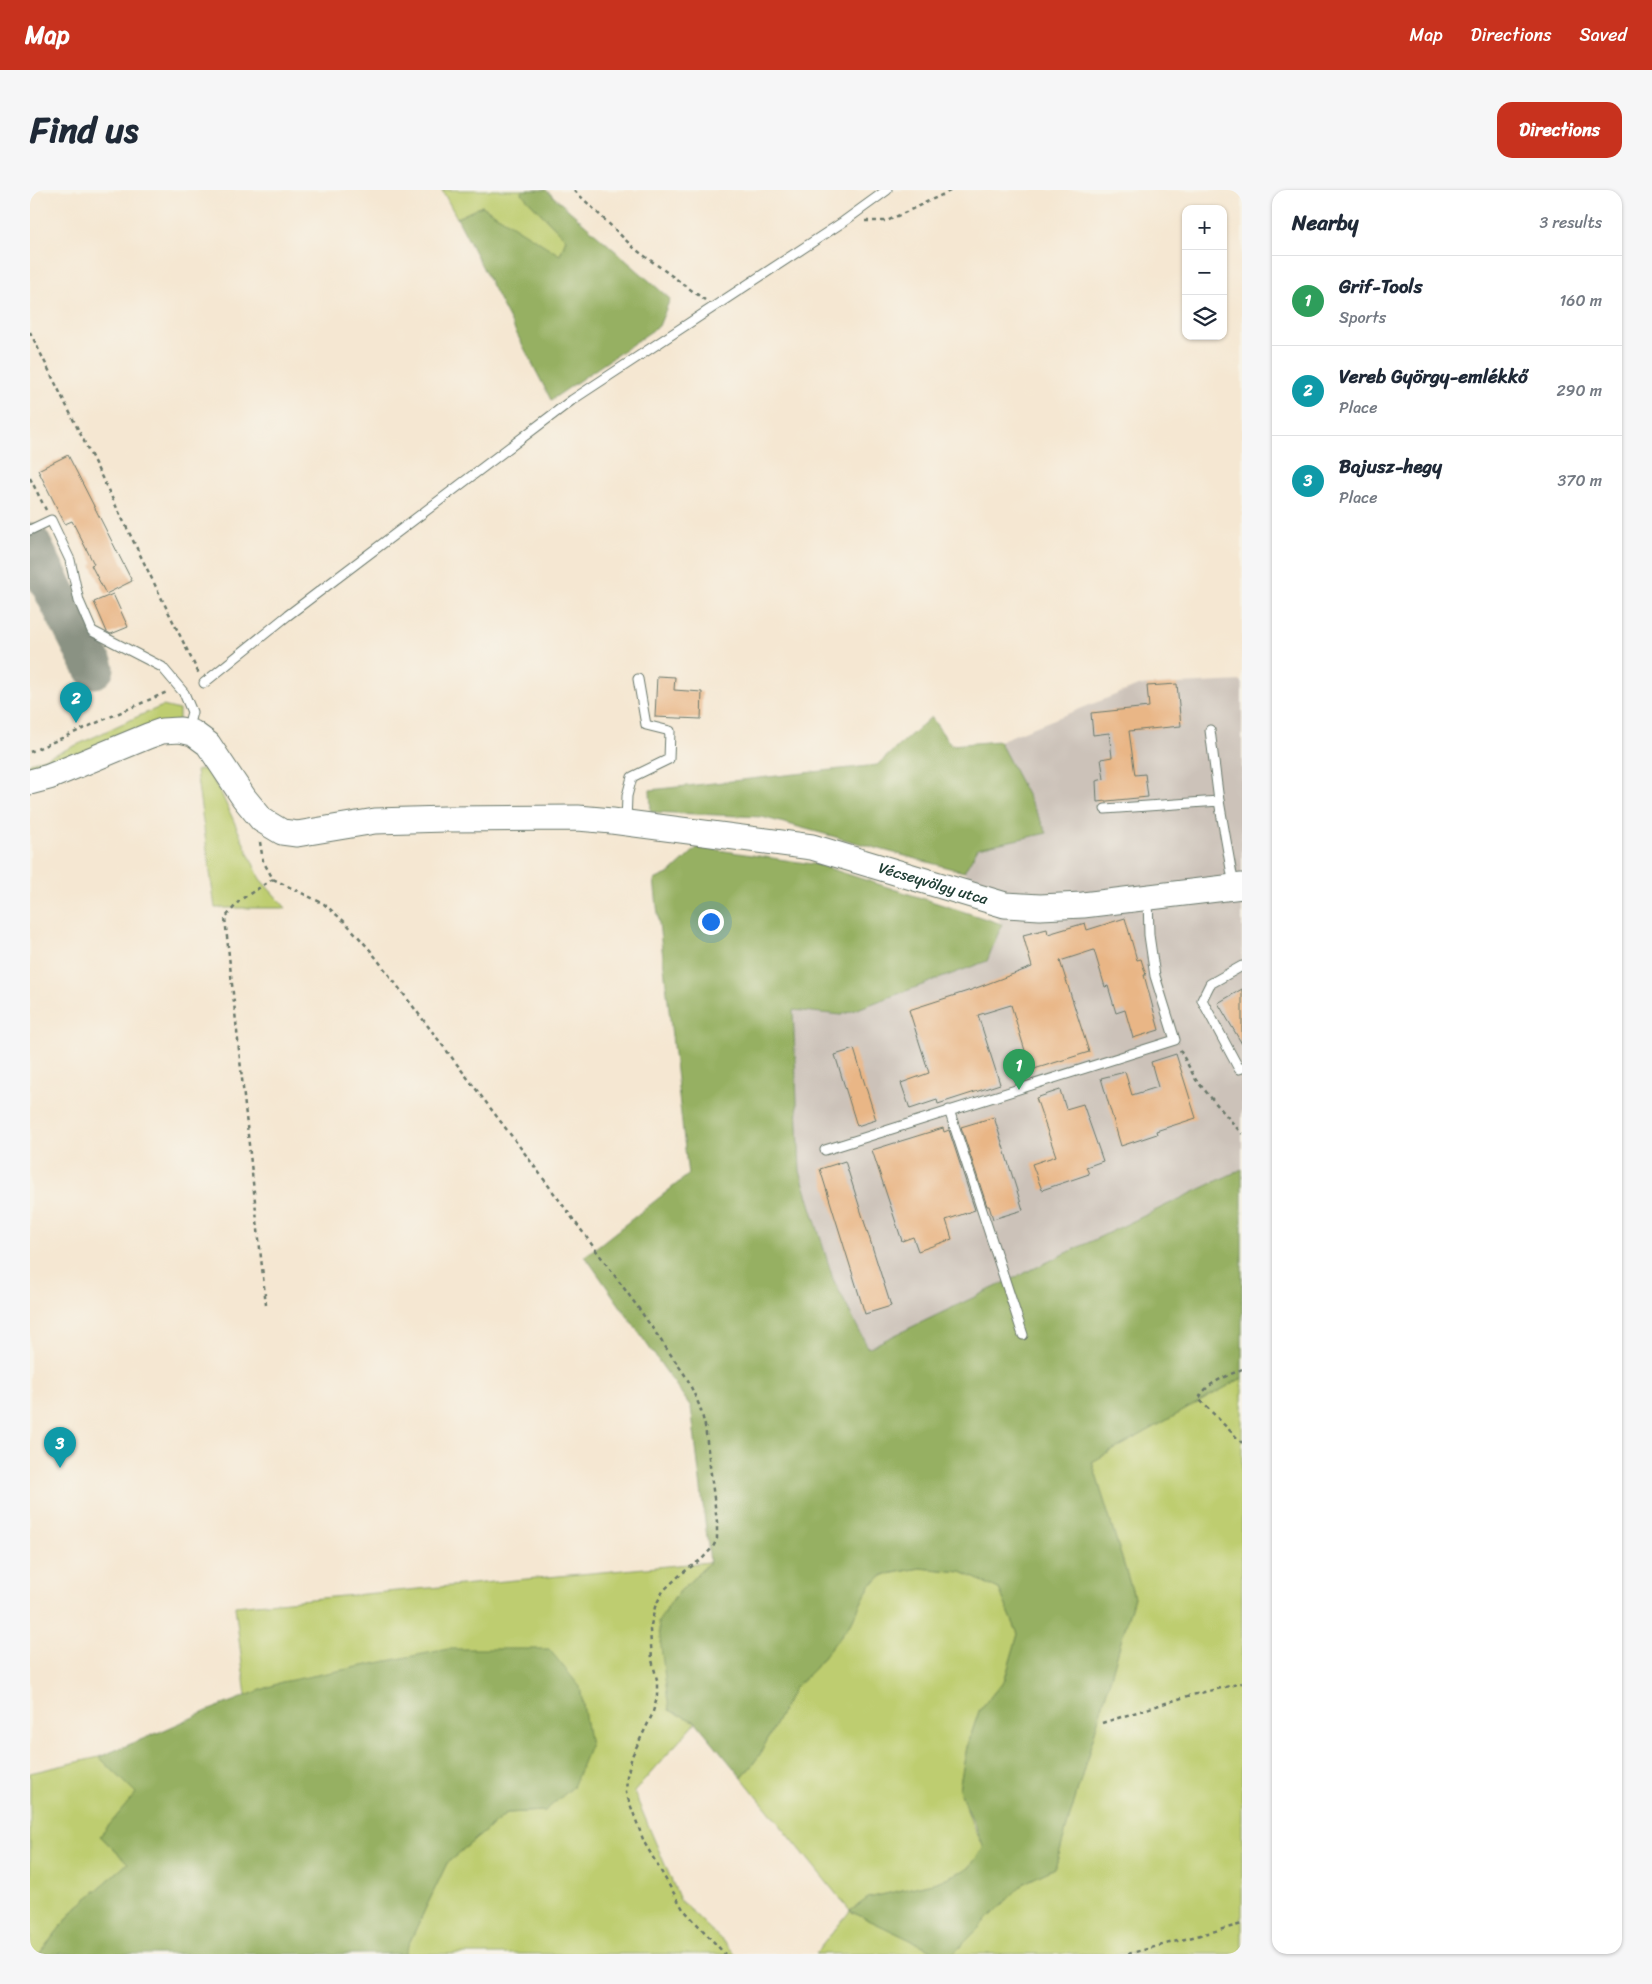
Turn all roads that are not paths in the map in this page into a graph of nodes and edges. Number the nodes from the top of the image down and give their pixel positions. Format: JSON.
{"nodes":[{"id":1,"x":886,"y":190,"type":"edge"},
{"id":2,"x":30,"y":530,"type":"edge"},
{"id":3,"x":638,"y":679,"type":"dead end"},
{"id":4,"x":204,"y":683,"type":"road end"},
{"id":5,"x":1210,"y":730,"type":"dead end"},
{"id":6,"x":187,"y":732,"type":"junction"},
{"id":7,"x":30,"y":782,"type":"edge"},
{"id":8,"x":1219,"y":801,"type":"junction"},
{"id":9,"x":1105,"y":809,"type":"dead end"},
{"id":10,"x":626,"y":822,"type":"junction"},
{"id":11,"x":1238,"y":886,"type":"edge"},
{"id":12,"x":1148,"y":898,"type":"junction"},
{"id":13,"x":1242,"y":966,"type":"edge"},
{"id":14,"x":1242,"y":1068,"type":"edge"},
{"id":15,"x":949,"y":1110,"type":"junction"},
{"id":16,"x":825,"y":1150,"type":"dead end"},
{"id":17,"x":1023,"y":1335,"type":"dead end"}],
"edges":[{"from":1,"to":4,"type":"lane"},
{"from":2,"to":6,"type":"lane"},
{"from":3,"to":10,"type":"lane"},
{"from":5,"to":8,"type":"lane"},
{"from":6,"to":7,"type":"main road"},
{"from":6,"to":10,"type":"main road","name":"Vécseyvölgy utca"},
{"from":8,"to":9,"type":"lane"},
{"from":8,"to":11,"type":"lane"},
{"from":10,"to":12,"type":"main road","name":"Vécseyvölgy utca"},
{"from":11,"to":12,"type":"main road","name":"Vécseyvölgy utca"},
{"from":12,"to":15,"type":"lane"},
{"from":13,"to":14,"type":"lane"},
{"from":15,"to":16,"type":"lane"},
{"from":15,"to":17,"type":"lane"}]}
